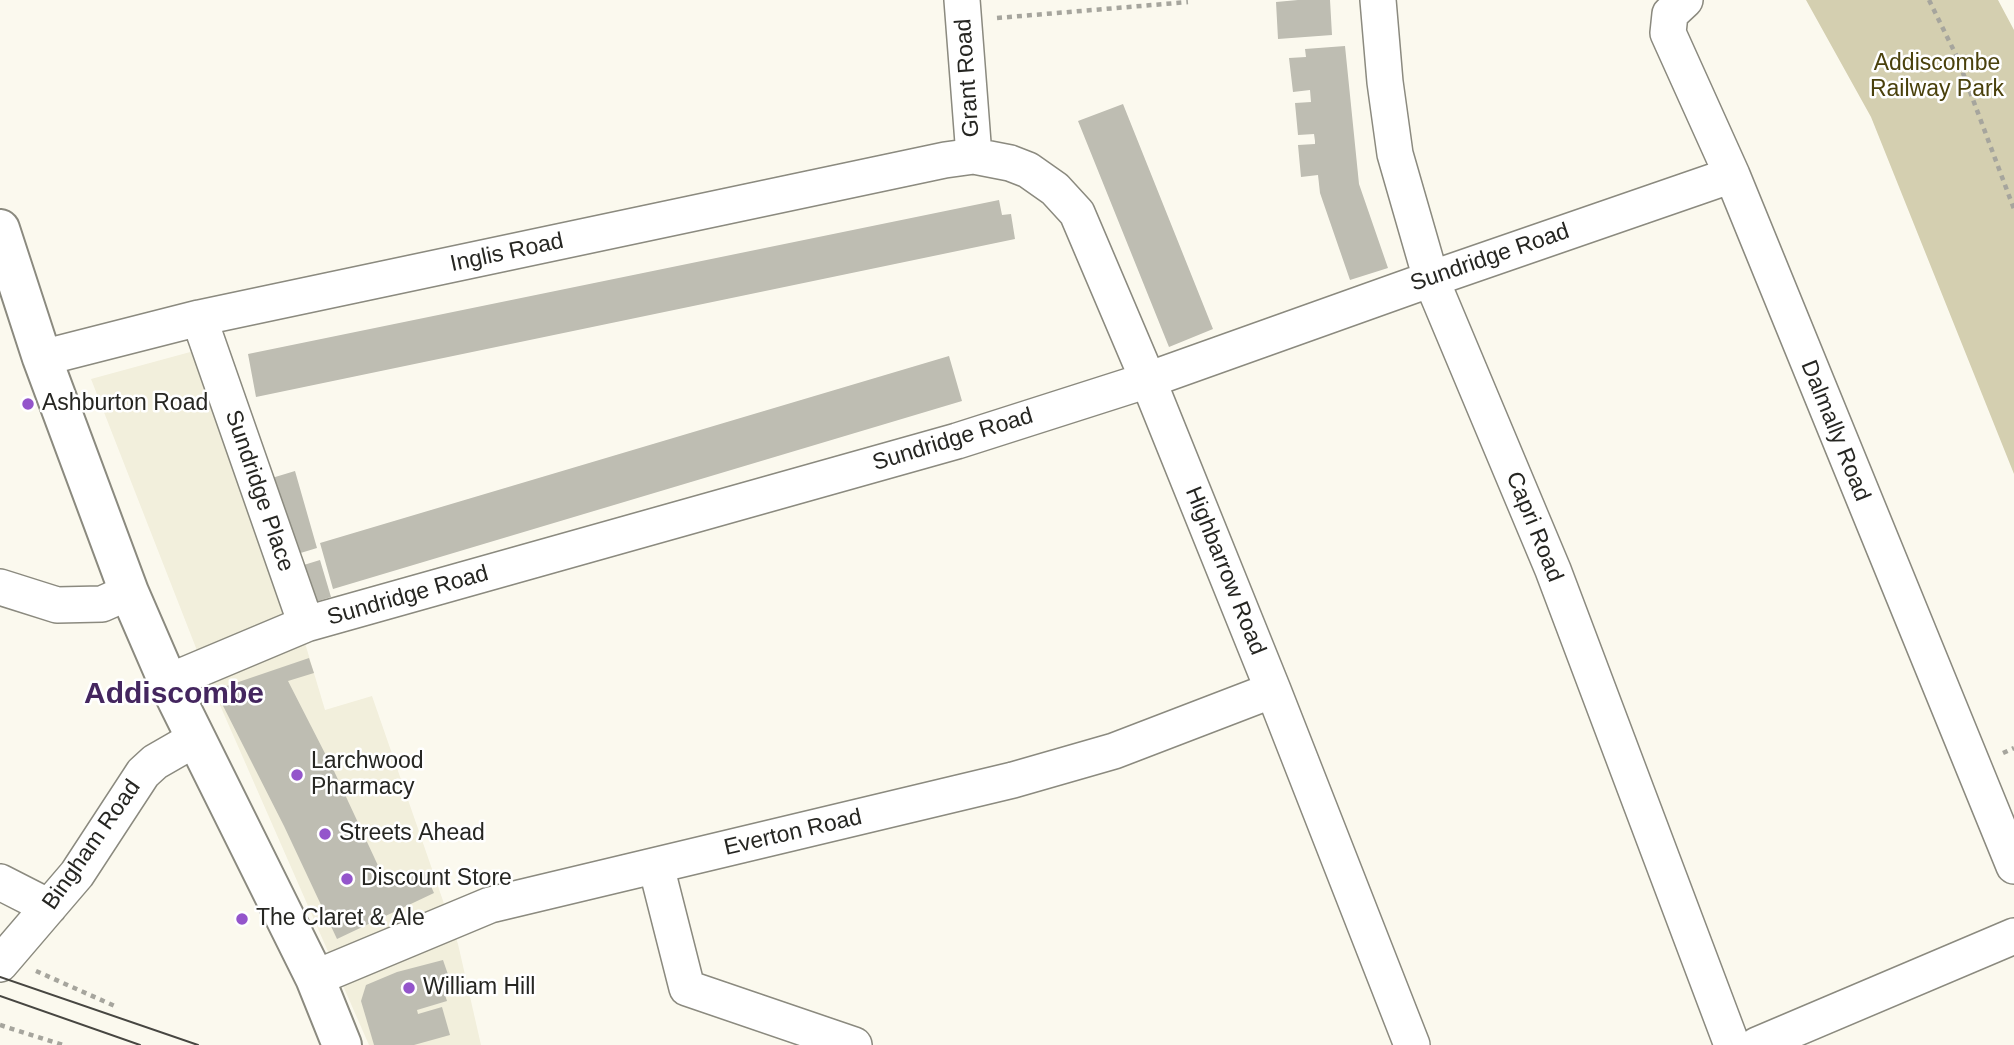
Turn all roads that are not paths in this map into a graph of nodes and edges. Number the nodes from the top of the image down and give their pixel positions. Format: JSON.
{"nodes":[{"id":1,"x":1378,"y":0,"type":"edge"},
{"id":2,"x":1685,"y":0,"type":"edge"},
{"id":3,"x":963,"y":10,"type":"edge"},
{"id":4,"x":974,"y":156,"type":"junction"},
{"id":5,"x":1732,"y":175,"type":"junction"},
{"id":6,"x":0,"y":229,"type":"edge"},
{"id":7,"x":1431,"y":278,"type":"junction"},
{"id":8,"x":199,"y":318,"type":"junction"},
{"id":9,"x":42,"y":358,"type":"junction"},
{"id":10,"x":1148,"y":380,"type":"junction"},
{"id":11,"x":0,"y":587,"type":"edge"},
{"id":12,"x":129,"y":592,"type":"junction"},
{"id":13,"x":306,"y":624,"type":"junction"},
{"id":14,"x":168,"y":682,"type":"junction"},
{"id":15,"x":1273,"y":690,"type":"junction"},
{"id":16,"x":195,"y":739,"type":"junction"},
{"id":17,"x":656,"y":866,"type":"junction"},
{"id":18,"x":2014,"y":866,"type":"edge"},
{"id":19,"x":0,"y":882,"type":"edge"},
{"id":20,"x":49,"y":906,"type":"junction"},
{"id":21,"x":2014,"y":936,"type":"edge"},
{"id":22,"x":3,"y":961,"type":"edge"},
{"id":23,"x":315,"y":978,"type":"junction"},
{"id":24,"x":342,"y":1045,"type":"edge"},
{"id":25,"x":855,"y":1045,"type":"edge"},
{"id":26,"x":1412,"y":1045,"type":"edge"},
{"id":27,"x":1732,"y":1045,"type":"edge"},
{"id":28,"x":1757,"y":1045,"type":"edge"}],
"edges":[{"from":1,"to":7,"type":"street","name":"Capri Road"},
{"from":2,"to":5,"type":"street","name":"Dalmally Road"},
{"from":3,"to":4,"type":"street","name":"Grant Road"},
{"from":4,"to":8,"type":"street","name":"Inglis Road"},
{"from":4,"to":10,"type":"street","name":"Highbarrow Road"},
{"from":5,"to":7,"type":"street","name":"Sundridge Road"},
{"from":5,"to":18,"type":"street","name":"Dalmally Road"},
{"from":6,"to":9,"type":"main road"},
{"from":7,"to":10,"type":"street","name":"Sundridge Road"},
{"from":7,"to":27,"type":"street","name":"Capri Road"},
{"from":8,"to":9,"type":"street","name":"Inglis Road"},
{"from":8,"to":13,"type":"street","name":"Sundridge Place"},
{"from":9,"to":12,"type":"main road"},
{"from":10,"to":13,"type":"street","name":"Sundridge Road"},
{"from":10,"to":15,"type":"street","name":"Highbarrow Road"},
{"from":11,"to":12,"type":"street"},
{"from":12,"to":14,"type":"main road"},
{"from":13,"to":14,"type":"street","name":"Sundridge Road"},
{"from":14,"to":16,"type":"main road"},
{"from":15,"to":17,"type":"street","name":"Everton Road"},
{"from":15,"to":26,"type":"street","name":"Highbarrow Road"},
{"from":16,"to":20,"type":"street","name":"Bingham Road"},
{"from":16,"to":23,"type":"main road"},
{"from":17,"to":23,"type":"street","name":"Everton Road"},
{"from":17,"to":25,"type":"street"},
{"from":19,"to":20,"type":"street"},
{"from":20,"to":22,"type":"street","name":"Bingham Road"},
{"from":21,"to":28,"type":"street"},
{"from":23,"to":24,"type":"main road"}]}
